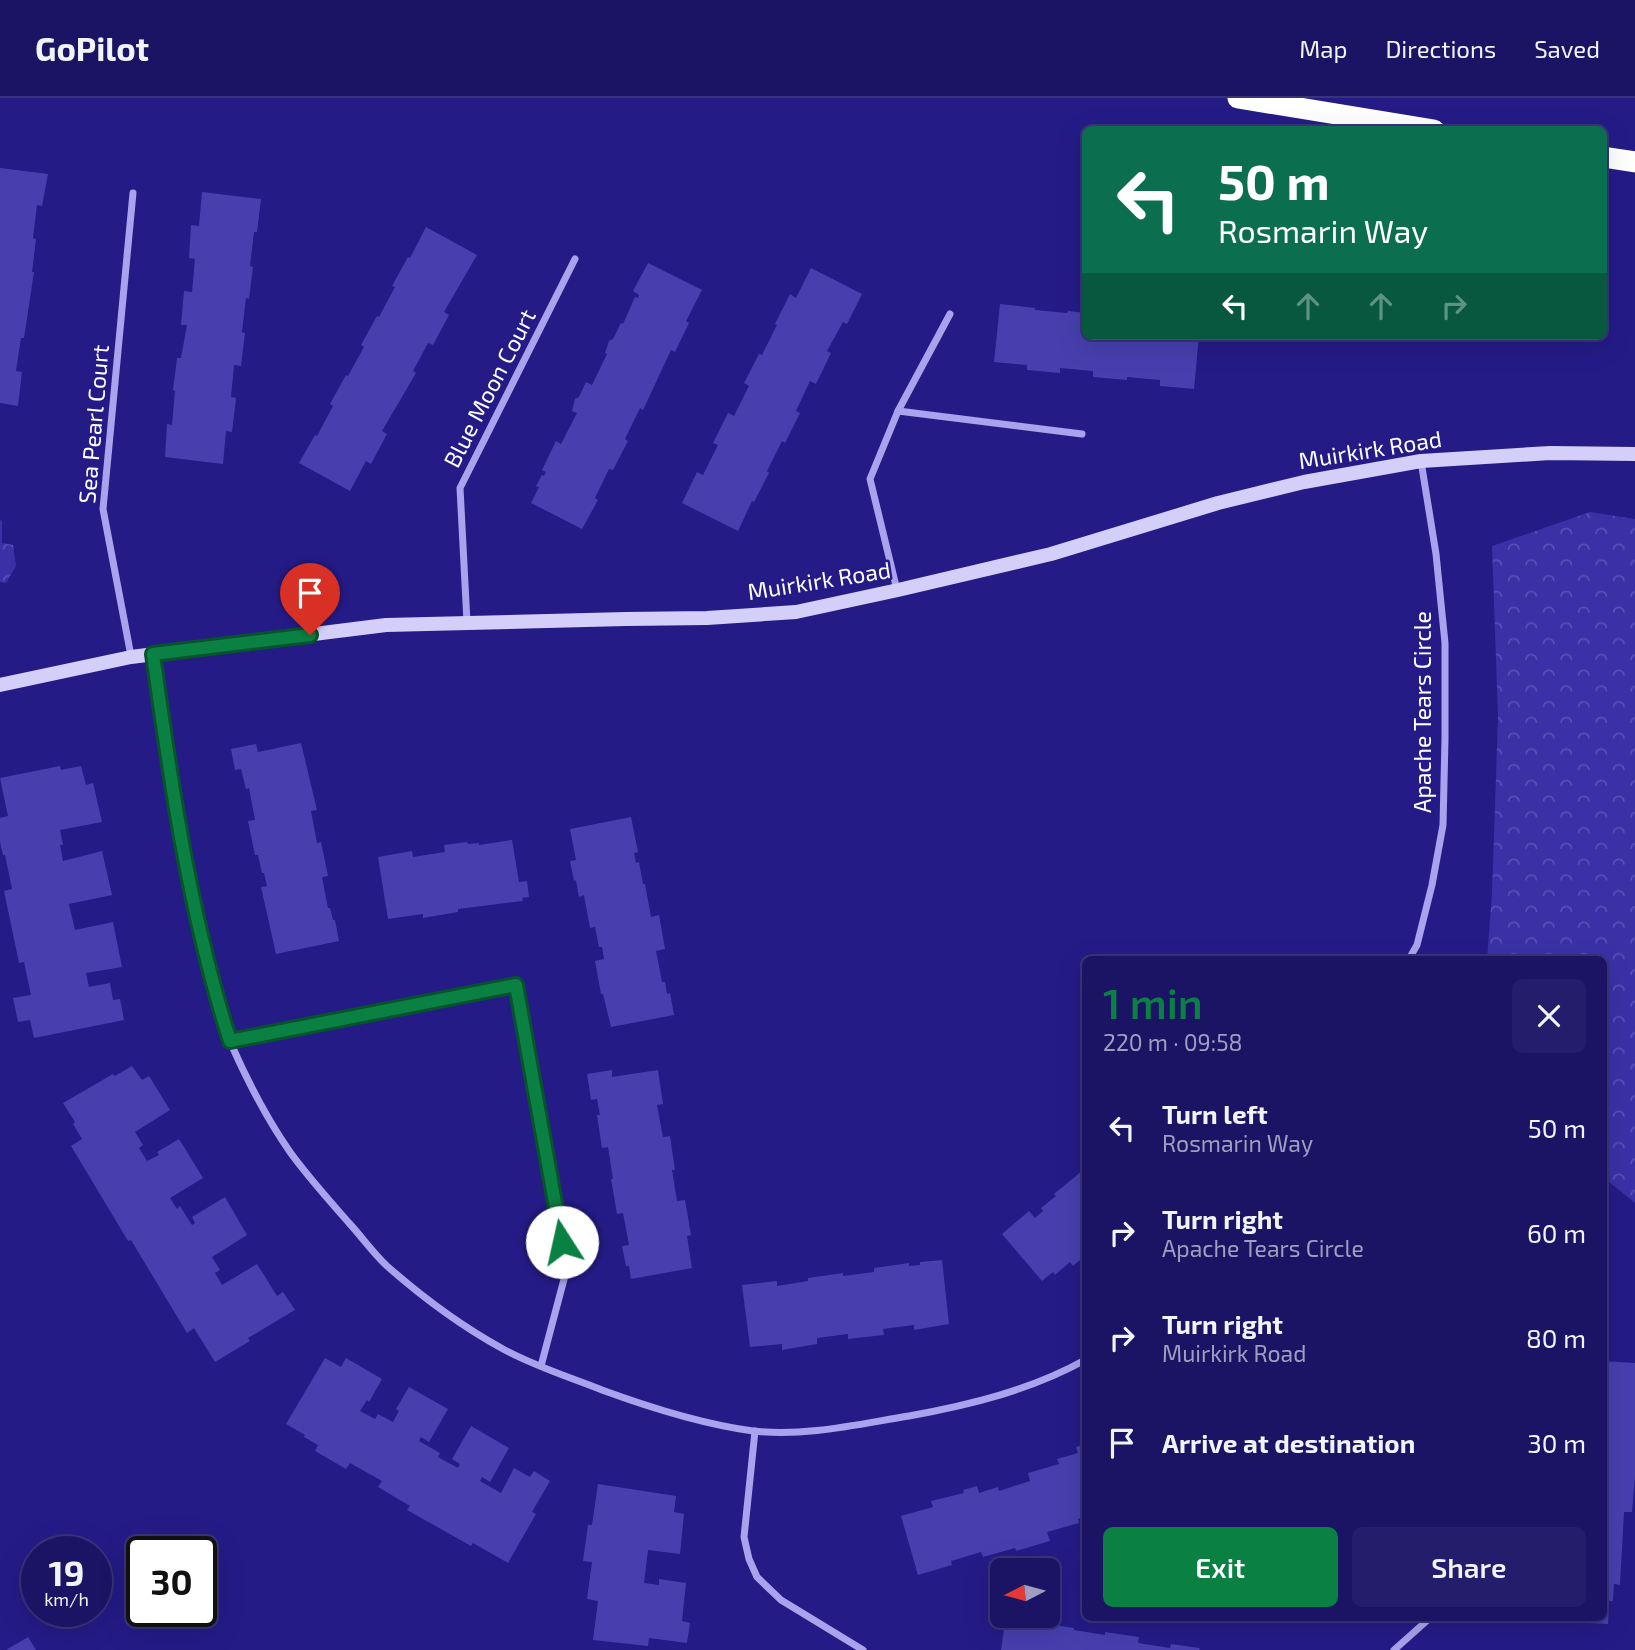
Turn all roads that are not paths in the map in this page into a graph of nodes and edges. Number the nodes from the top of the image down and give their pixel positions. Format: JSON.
{"nodes":[{"id":1,"x":1238,"y":98,"type":"edge"},
{"id":2,"x":1410,"y":126,"type":"edge"},
{"id":3,"x":1607,"y":158,"type":"edge"},
{"id":4,"x":1635,"y":162,"type":"edge"},
{"id":5,"x":133,"y":193,"type":"dead end"},
{"id":6,"x":575,"y":259,"type":"dead end"},
{"id":7,"x":950,"y":314,"type":"dead end"},
{"id":8,"x":898,"y":411,"type":"junction"},
{"id":9,"x":1082,"y":434,"type":"dead end"},
{"id":10,"x":1635,"y":454,"type":"edge"},
{"id":11,"x":1420,"y":461,"type":"junction"},
{"id":12,"x":898,"y":590,"type":"junction"},
{"id":13,"x":467,"y":623,"type":"junction"},
{"id":14,"x":153,"y":654,"type":"junction"},
{"id":15,"x":131,"y":657,"type":"junction"},
{"id":16,"x":0,"y":685,"type":"edge"},
{"id":17,"x":1411,"y":956,"type":"edge"},
{"id":18,"x":230,"y":1041,"type":"junction"},
{"id":19,"x":1082,"y":1362,"type":"edge"},
{"id":20,"x":541,"y":1366,"type":"junction"},
{"id":21,"x":755,"y":1431,"type":"junction"},
{"id":22,"x":1427,"y":1621,"type":"edge"},
{"id":23,"x":863,"y":1650,"type":"edge"},
{"id":24,"x":1394,"y":1650,"type":"edge"}],
"edges":[{"from":1,"to":2,"type":"highway"},
{"from":3,"to":4,"type":"highway"},
{"from":5,"to":15,"type":"street","name":"Sea Pearl Court"},
{"from":6,"to":13,"type":"street","name":"Blue Moon Court"},
{"from":7,"to":8,"type":"street"},
{"from":8,"to":9,"type":"street"},
{"from":8,"to":12,"type":"street"},
{"from":10,"to":11,"type":"main road","name":"Muirkirk Road"},
{"from":11,"to":12,"type":"main road","name":"Muirkirk Road"},
{"from":11,"to":17,"type":"street","name":"Apache Tears Circle"},
{"from":12,"to":13,"type":"main road","name":"Muirkirk Road"},
{"from":13,"to":14,"type":"main road","name":"Muirkirk Road"},
{"from":14,"to":15,"type":"main road","name":"Muirkirk Road"},
{"from":14,"to":18,"type":"street"},
{"from":15,"to":16,"type":"main road","name":"Muirkirk Road"},
{"from":18,"to":20,"type":"street"},
{"from":18,"to":20,"type":"street"},
{"from":19,"to":21,"type":"street"},
{"from":20,"to":21,"type":"street"},
{"from":21,"to":23,"type":"street"},
{"from":22,"to":24,"type":"street"}]}
